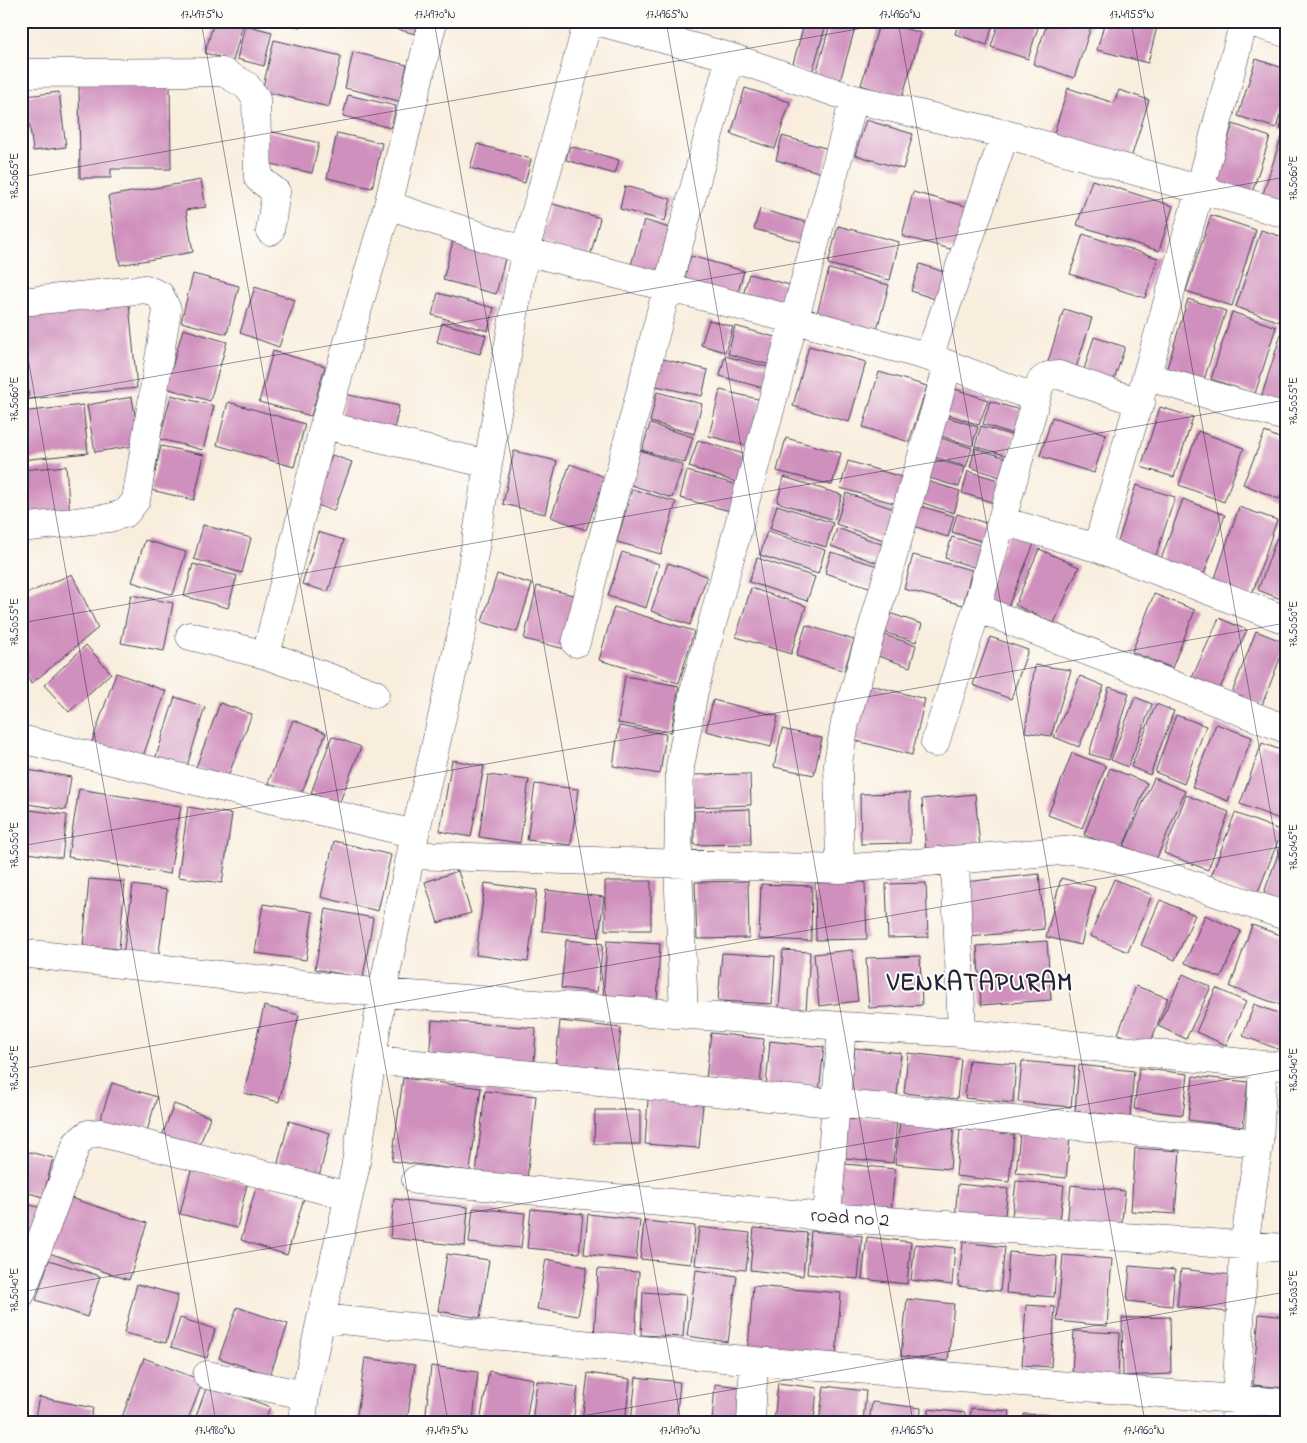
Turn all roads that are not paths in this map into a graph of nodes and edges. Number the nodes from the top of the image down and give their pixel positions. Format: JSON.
{"nodes":[{"id":1,"x":433,"y":21,"type":"edge"},
{"id":2,"x":588,"y":21,"type":"edge"},
{"id":3,"x":596,"y":21,"type":"edge"},
{"id":4,"x":1246,"y":21,"type":"edge"},
{"id":5,"x":1286,"y":32,"type":"edge"},
{"id":6,"x":730,"y":58,"type":"junction"},
{"id":7,"x":21,"y":73,"type":"edge"},
{"id":8,"x":854,"y":99,"type":"junction"},
{"id":9,"x":1005,"y":134,"type":"junction"},
{"id":10,"x":1200,"y":189,"type":"junction"},
{"id":11,"x":388,"y":205,"type":"junction"},
{"id":12,"x":1286,"y":214,"type":"edge"},
{"id":13,"x":270,"y":231,"type":"dead end"},
{"id":14,"x":525,"y":251,"type":"junction"},
{"id":15,"x":667,"y":288,"type":"junction"},
{"id":16,"x":21,"y":302,"type":"edge"},
{"id":17,"x":795,"y":320,"type":"junction"},
{"id":18,"x":938,"y":361,"type":"junction"},
{"id":19,"x":1148,"y":377,"type":"junction"},
{"id":20,"x":1035,"y":398,"type":"junction"},
{"id":21,"x":1140,"y":403,"type":"junction"},
{"id":22,"x":1286,"y":417,"type":"edge"},
{"id":23,"x":324,"y":425,"type":"junction"},
{"id":24,"x":488,"y":464,"type":"junction"},
{"id":25,"x":1002,"y":521,"type":"junction"},
{"id":26,"x":21,"y":528,"type":"edge"},
{"id":27,"x":1097,"y":548,"type":"junction"},
{"id":28,"x":977,"y":608,"type":"junction"},
{"id":29,"x":1286,"y":620,"type":"edge"},
{"id":30,"x":190,"y":636,"type":"dead end"},
{"id":31,"x":576,"y":643,"type":"dead end"},
{"id":32,"x":266,"y":655,"type":"junction"},
{"id":33,"x":375,"y":694,"type":"dead end"},
{"id":34,"x":1286,"y":729,"type":"edge"},
{"id":35,"x":21,"y":739,"type":"edge"},
{"id":36,"x":935,"y":743,"type":"dead end"},
{"id":37,"x":413,"y":844,"type":"junction"},
{"id":38,"x":956,"y":861,"type":"junction"},
{"id":39,"x":678,"y":865,"type":"junction"},
{"id":40,"x":840,"y":869,"type":"junction"},
{"id":41,"x":1286,"y":916,"type":"edge"},
{"id":42,"x":21,"y":953,"type":"edge"},
{"id":43,"x":382,"y":993,"type":"junction"},
{"id":44,"x":684,"y":1014,"type":"junction"},
{"id":45,"x":842,"y":1026,"type":"junction"},
{"id":46,"x":962,"y":1033,"type":"junction"},
{"id":47,"x":374,"y":1060,"type":"junction"},
{"id":48,"x":1274,"y":1065,"type":"edge"},
{"id":49,"x":836,"y":1102,"type":"junction"},
{"id":50,"x":1259,"y":1143,"type":"junction"},
{"id":51,"x":416,"y":1180,"type":"dead end"},
{"id":52,"x":348,"y":1196,"type":"junction"},
{"id":53,"x":827,"y":1217,"type":"junction"},
{"id":54,"x":1244,"y":1246,"type":"junction"},
{"id":55,"x":1286,"y":1248,"type":"edge"},
{"id":56,"x":21,"y":1294,"type":"edge"},
{"id":57,"x":321,"y":1318,"type":"junction"},
{"id":58,"x":754,"y":1361,"type":"junction"},
{"id":59,"x":207,"y":1375,"type":"dead end"},
{"id":60,"x":1286,"y":1403,"type":"edge"},
{"id":61,"x":304,"y":1409,"type":"edge"},
{"id":62,"x":1235,"y":1410,"type":"edge"},
{"id":63,"x":751,"y":1422,"type":"edge"}],
"edges":[{"from":1,"to":11,"type":"street"},
{"from":2,"to":14,"type":"street"},
{"from":3,"to":6,"type":"street"},
{"from":4,"to":5,"type":"street"},
{"from":4,"to":10,"type":"street"},
{"from":6,"to":8,"type":"street"},
{"from":6,"to":15,"type":"street"},
{"from":7,"to":13,"type":"street"},
{"from":8,"to":9,"type":"street"},
{"from":8,"to":17,"type":"street"},
{"from":9,"to":10,"type":"street"},
{"from":9,"to":18,"type":"street"},
{"from":10,"to":12,"type":"street"},
{"from":10,"to":19,"type":"street"},
{"from":11,"to":14,"type":"street"},
{"from":11,"to":23,"type":"street"},
{"from":14,"to":15,"type":"street"},
{"from":14,"to":24,"type":"street"},
{"from":15,"to":17,"type":"street"},
{"from":15,"to":31,"type":"street"},
{"from":16,"to":26,"type":"street"},
{"from":17,"to":18,"type":"street"},
{"from":17,"to":39,"type":"street"},
{"from":18,"to":20,"type":"street"},
{"from":18,"to":40,"type":"street"},
{"from":19,"to":21,"type":"street"},
{"from":19,"to":22,"type":"street"},
{"from":20,"to":21,"type":"street"},
{"from":20,"to":25,"type":"street"},
{"from":21,"to":27,"type":"street"},
{"from":23,"to":24,"type":"street"},
{"from":23,"to":32,"type":"street"},
{"from":24,"to":37,"type":"street"},
{"from":25,"to":27,"type":"street"},
{"from":25,"to":28,"type":"street"},
{"from":27,"to":29,"type":"street"},
{"from":28,"to":34,"type":"street"},
{"from":28,"to":36,"type":"street"},
{"from":30,"to":32,"type":"street"},
{"from":32,"to":33,"type":"street"},
{"from":35,"to":37,"type":"street"},
{"from":37,"to":39,"type":"street"},
{"from":37,"to":43,"type":"street"},
{"from":38,"to":40,"type":"street"},
{"from":38,"to":41,"type":"street"},
{"from":38,"to":46,"type":"street"},
{"from":39,"to":40,"type":"street"},
{"from":39,"to":44,"type":"street"},
{"from":42,"to":43,"type":"street"},
{"from":43,"to":44,"type":"street"},
{"from":43,"to":47,"type":"street"},
{"from":44,"to":45,"type":"street"},
{"from":45,"to":46,"type":"street"},
{"from":45,"to":49,"type":"street"},
{"from":46,"to":48,"type":"street"},
{"from":47,"to":49,"type":"street"},
{"from":47,"to":52,"type":"street"},
{"from":48,"to":50,"type":"street"},
{"from":49,"to":50,"type":"street"},
{"from":49,"to":53,"type":"street"},
{"from":50,"to":54,"type":"street"},
{"from":51,"to":53,"type":"street","name":"road no 2"},
{"from":52,"to":56,"type":"street"},
{"from":52,"to":57,"type":"street"},
{"from":53,"to":54,"type":"street","name":"road no 2"},
{"from":54,"to":55,"type":"street","name":"road no 2"},
{"from":54,"to":62,"type":"street"},
{"from":57,"to":58,"type":"street"},
{"from":57,"to":61,"type":"street"},
{"from":58,"to":62,"type":"street"},
{"from":58,"to":63,"type":"street"},
{"from":59,"to":61,"type":"street"},
{"from":60,"to":62,"type":"street"}]}
